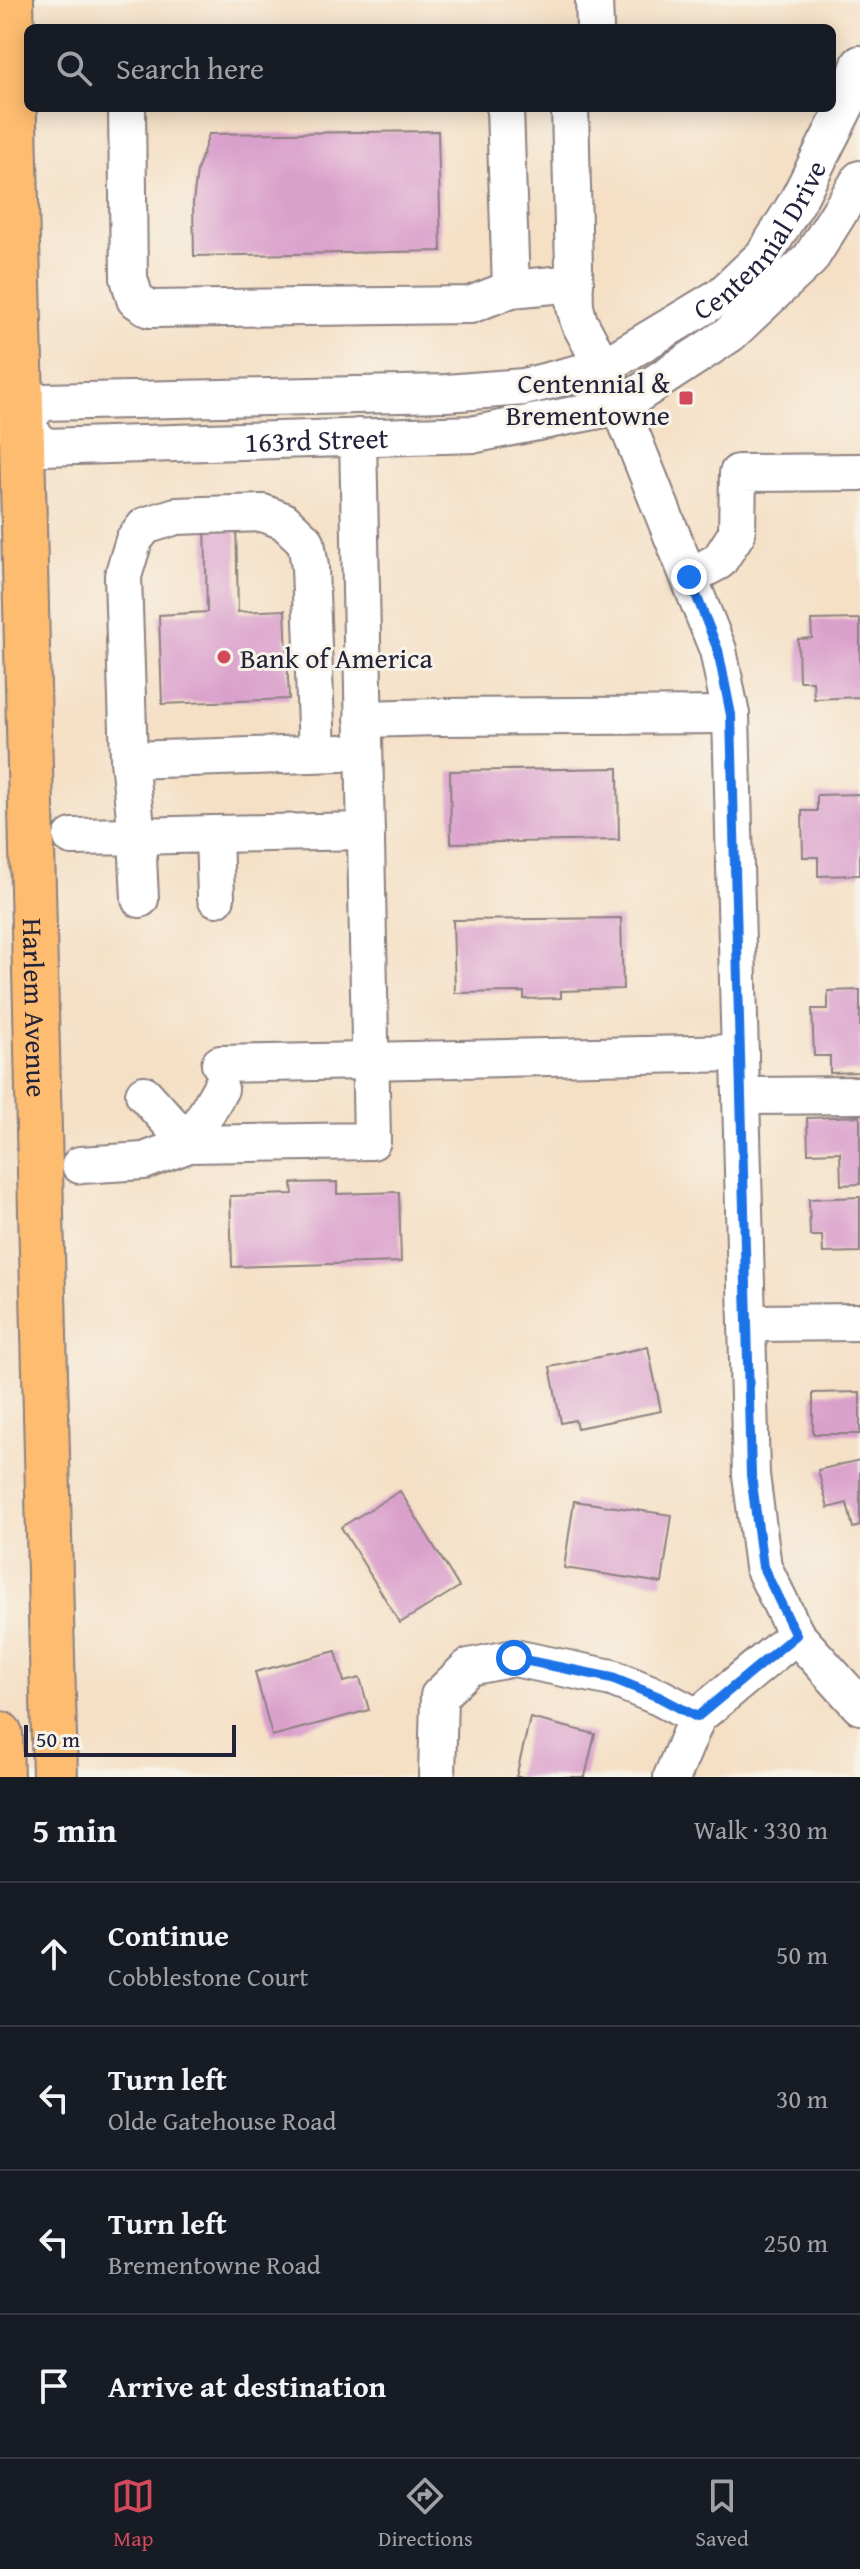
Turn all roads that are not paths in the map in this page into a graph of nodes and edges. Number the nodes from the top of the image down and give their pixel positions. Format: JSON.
{"nodes":[{"id":1,"x":11,"y":0,"type":"edge"},
{"id":2,"x":594,"y":0,"type":"edge"},
{"id":3,"x":595,"y":24,"type":"edge"},
{"id":4,"x":849,"y":71,"type":"edge"},
{"id":5,"x":127,"y":112,"type":"edge"},
{"id":6,"x":505,"y":112,"type":"edge"},
{"id":7,"x":570,"y":112,"type":"edge"},
{"id":8,"x":860,"y":179,"type":"edge"},
{"id":9,"x":575,"y":283,"type":"junction"},
{"id":10,"x":511,"y":289,"type":"junction"},
{"id":11,"x":603,"y":367,"type":"junction"},
{"id":12,"x":329,"y":395,"type":"junction"},
{"id":13,"x":620,"y":406,"type":"junction"},
{"id":14,"x":11,"y":422,"type":"edge"},
{"id":15,"x":344,"y":438,"type":"junction"},
{"id":16,"x":860,"y":472,"type":"edge"},
{"id":17,"x":689,"y":577,"type":"junction"},
{"id":18,"x":731,"y":715,"type":"junction"},
{"id":19,"x":364,"y":736,"type":"junction"},
{"id":20,"x":317,"y":753,"type":"junction"},
{"id":21,"x":129,"y":760,"type":"junction"},
{"id":22,"x":31,"y":807,"type":"junction"},
{"id":23,"x":366,"y":831,"type":"junction"},
{"id":24,"x":214,"y":834,"type":"junction"},
{"id":25,"x":137,"y":836,"type":"junction"},
{"id":26,"x":72,"y":837,"type":"junction"},
{"id":27,"x":33,"y":868,"type":"junction"},
{"id":28,"x":216,"y":898,"type":"dead end"},
{"id":29,"x":140,"y":899,"type":"dead end"},
{"id":30,"x":740,"y":1053,"type":"junction"},
{"id":31,"x":370,"y":1061,"type":"junction"},
{"id":32,"x":144,"y":1094,"type":"dead end"},
{"id":33,"x":860,"y":1095,"type":"edge"},
{"id":34,"x":742,"y":1096,"type":"junction"},
{"id":35,"x":189,"y":1144,"type":"junction"},
{"id":36,"x":40,"y":1167,"type":"junction"},
{"id":37,"x":860,"y":1322,"type":"edge"},
{"id":38,"x":747,"y":1323,"type":"junction"},
{"id":39,"x":796,"y":1635,"type":"junction"},
{"id":40,"x":860,"y":1706,"type":"edge"},
{"id":41,"x":697,"y":1717,"type":"junction"},
{"id":42,"x":0,"y":1734,"type":"edge"},
{"id":43,"x":1,"y":1777,"type":"edge"},
{"id":44,"x":55,"y":1777,"type":"edge"},
{"id":45,"x":437,"y":1777,"type":"edge"},
{"id":46,"x":672,"y":1777,"type":"edge"}],
"edges":[{"from":1,"to":14,"type":"main road","name":"Harlem Avenue"},
{"from":2,"to":3,"type":"street"},
{"from":4,"to":11,"type":"street","name":"Centennial Drive"},
{"from":5,"to":10,"type":"street"},
{"from":6,"to":10,"type":"street"},
{"from":7,"to":9,"type":"street"},
{"from":8,"to":13,"type":"street","name":"Centennial Drive"},
{"from":9,"to":10,"type":"street"},
{"from":9,"to":11,"type":"street"},
{"from":11,"to":12,"type":"street","name":"163rd Street"},
{"from":11,"to":13,"type":"street"},
{"from":12,"to":14,"type":"street","name":"163rd Street"},
{"from":12,"to":15,"type":"street"},
{"from":13,"to":15,"type":"street","name":"163rd Street"},
{"from":13,"to":17,"type":"street"},
{"from":14,"to":15,"type":"street","name":"163rd Street"},
{"from":14,"to":22,"type":"main road","name":"Harlem Avenue"},
{"from":15,"to":19,"type":"street"},
{"from":16,"to":17,"type":"street"},
{"from":17,"to":18,"type":"street"},
{"from":18,"to":19,"type":"street"},
{"from":18,"to":30,"type":"street"},
{"from":19,"to":20,"type":"street"},
{"from":19,"to":23,"type":"street"},
{"from":20,"to":21,"type":"street"},
{"from":20,"to":21,"type":"street"},
{"from":21,"to":25,"type":"street"},
{"from":22,"to":26,"type":"street"},
{"from":22,"to":27,"type":"main road","name":"Harlem Avenue"},
{"from":23,"to":24,"type":"street"},
{"from":23,"to":31,"type":"street"},
{"from":24,"to":25,"type":"street"},
{"from":24,"to":28,"type":"street"},
{"from":25,"to":26,"type":"street"},
{"from":25,"to":29,"type":"street"},
{"from":26,"to":27,"type":"street"},
{"from":27,"to":36,"type":"main road","name":"Harlem Avenue"},
{"from":30,"to":31,"type":"street"},
{"from":30,"to":34,"type":"street"},
{"from":31,"to":35,"type":"street"},
{"from":31,"to":35,"type":"street"},
{"from":32,"to":35,"type":"street"},
{"from":33,"to":34,"type":"street"},
{"from":34,"to":38,"type":"street"},
{"from":35,"to":36,"type":"street"},
{"from":36,"to":44,"type":"main road","name":"Harlem Avenue"},
{"from":37,"to":38,"type":"street"},
{"from":38,"to":39,"type":"street"},
{"from":39,"to":40,"type":"street"},
{"from":39,"to":41,"type":"street"},
{"from":41,"to":45,"type":"street"},
{"from":41,"to":46,"type":"street"},
{"from":42,"to":43,"type":"main road"}]}
